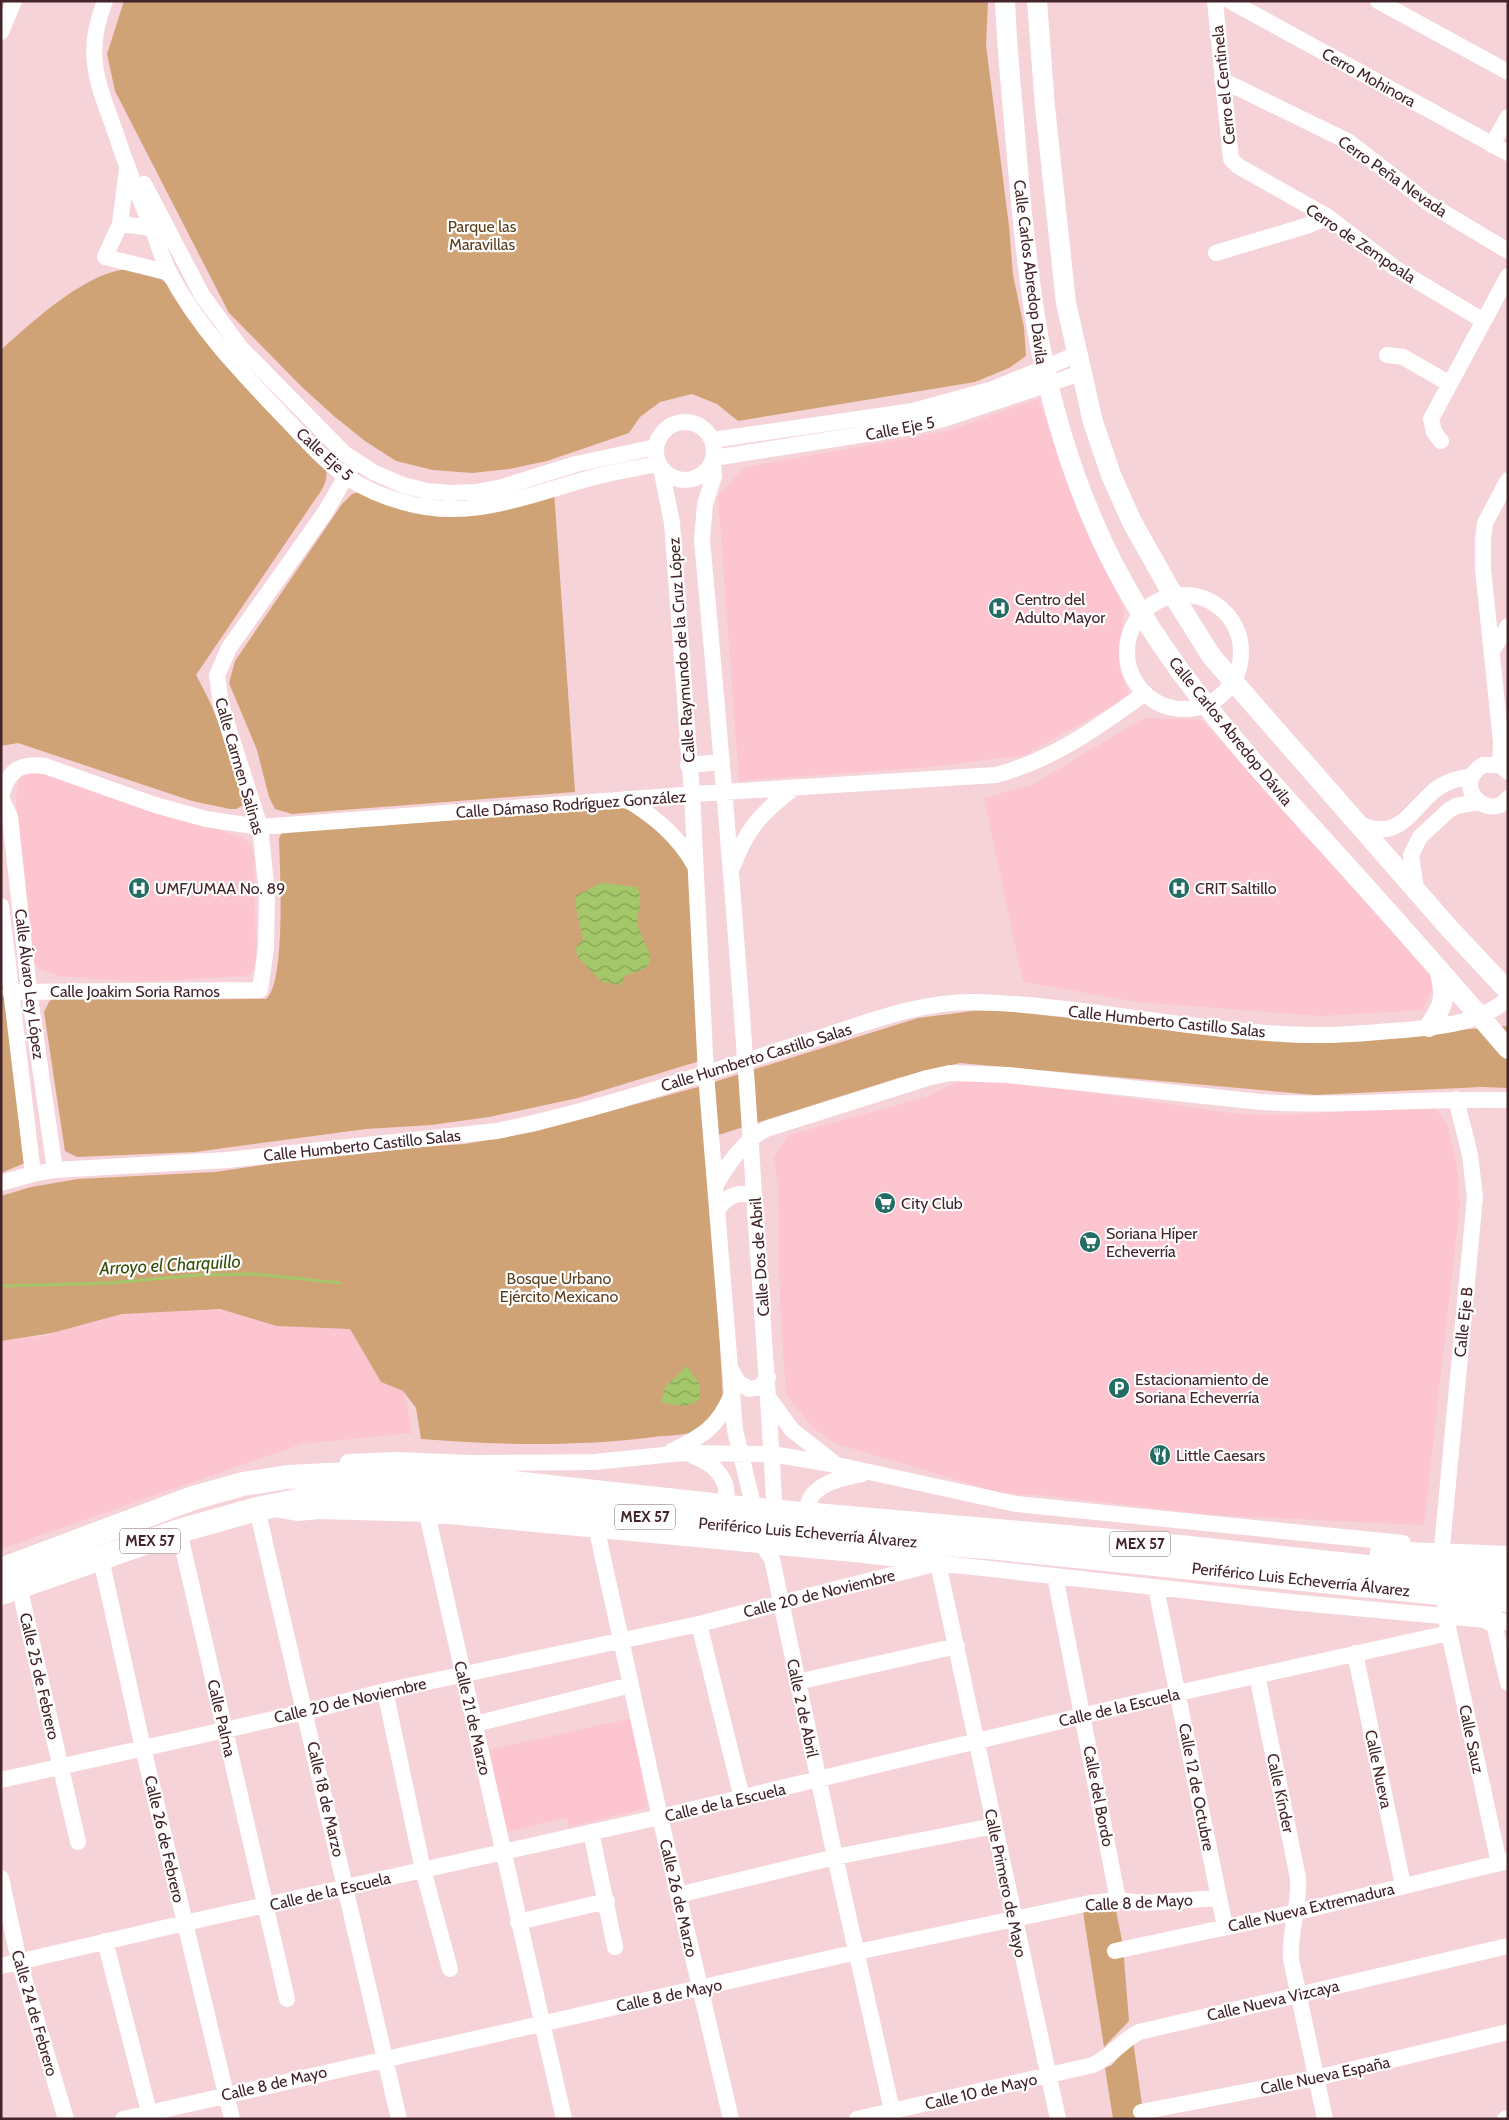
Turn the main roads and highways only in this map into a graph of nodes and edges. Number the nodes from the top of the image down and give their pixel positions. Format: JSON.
{"nodes":[{"id":1,"x":1004,"y":1,"type":"edge"},
{"id":2,"x":1037,"y":1,"type":"edge"},
{"id":3,"x":1438,"y":967,"type":"junction"},
{"id":4,"x":1508,"y":991,"type":"edge"},
{"id":5,"x":1429,"y":1027,"type":"road end"},
{"id":6,"x":1508,"y":1049,"type":"edge"},
{"id":7,"x":988,"y":1539,"type":"junction"},
{"id":8,"x":1259,"y":1556,"type":"junction"},
{"id":9,"x":1508,"y":1558,"type":"edge"},
{"id":10,"x":1292,"y":1569,"type":"junction"},
{"id":11,"x":1,"y":1570,"type":"edge"},
{"id":12,"x":1200,"y":1570,"type":"junction"},
{"id":13,"x":1508,"y":1582,"type":"edge"},
{"id":14,"x":10,"y":1590,"type":"edge"},
{"id":15,"x":1508,"y":1600,"type":"edge"},
{"id":16,"x":1501,"y":1621,"type":"edge"}],
"edges":[{"from":1,"to":3,"type":"main road","name":"Calle Carlos Abredop Dávila"},
{"from":2,"to":4,"type":"main road","name":"Calle Carlos Abredop Dávila"},
{"from":3,"to":5,"type":"main road"},
{"from":3,"to":6,"type":"main road","name":"Calle Carlos Abredop Dávila"},
{"from":7,"to":8,"type":"highway","name":"Periférico Luis Echeverría Álvarez","number":"MEX 57"},
{"from":7,"to":11,"type":"highway","name":"Periférico Luis Echeverría Álvarez","number":"MEX 57"},
{"from":7,"to":12,"type":"highway","name":"Periférico Luis Echeverría Álvarez","number":"MEX 57"},
{"from":7,"to":14,"type":"highway","name":"Periférico Luis Echeverría Álvarez","number":"MEX 57"},
{"from":8,"to":9,"type":"highway"},
{"from":8,"to":10,"type":"highway","name":"Periférico Luis Echeverría Álvarez","number":"MEX 57"},
{"from":10,"to":12,"type":"highway","name":"Periférico Luis Echeverría Álvarez","number":"MEX 57"},
{"from":10,"to":13,"type":"highway","name":"Periférico Luis Echeverría Álvarez","number":"MEX 57"},
{"from":10,"to":15,"type":"highway","name":"Periférico Luis Echeverría Álvarez","number":"MEX 57"},
{"from":12,"to":16,"type":"highway"}]}
